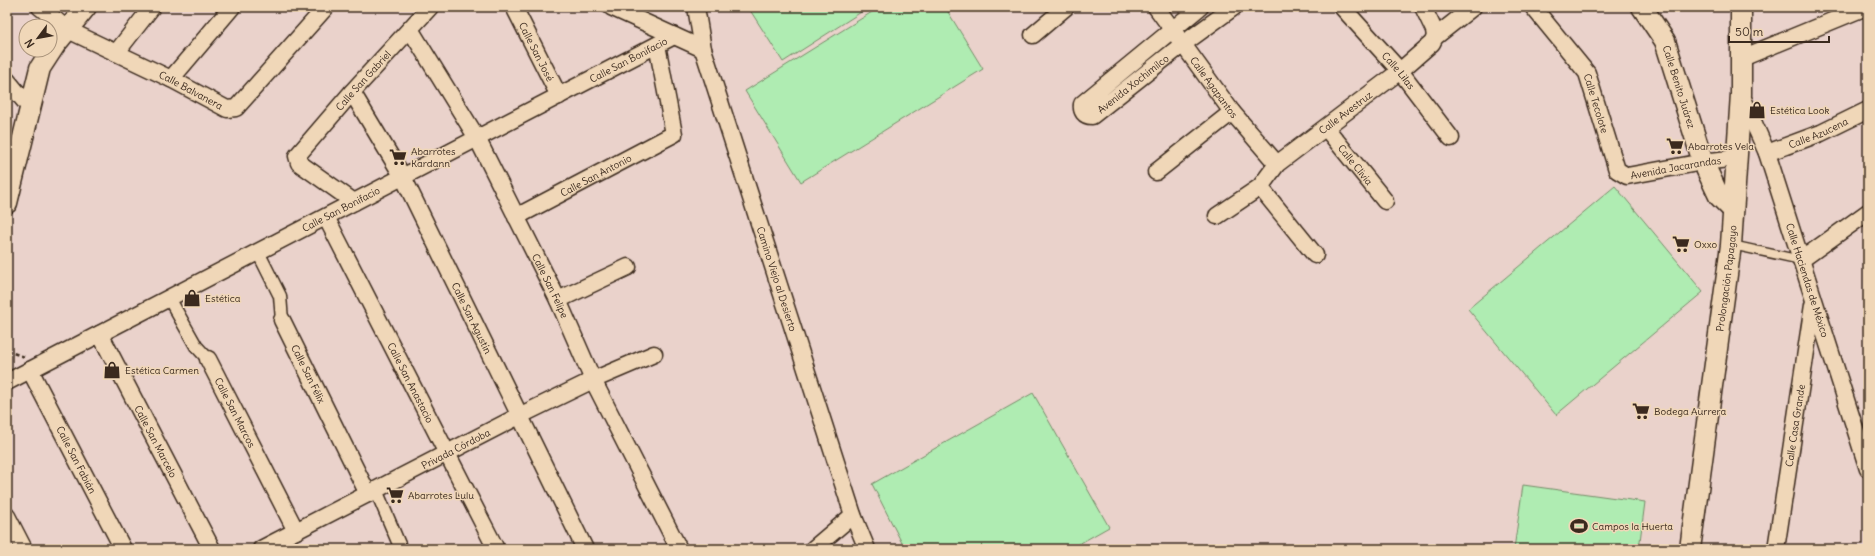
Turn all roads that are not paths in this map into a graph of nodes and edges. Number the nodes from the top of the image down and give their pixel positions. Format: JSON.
{"nodes":[{"id":1,"x":40,"y":7,"type":"edge"},
{"id":2,"x":86,"y":7,"type":"edge"},
{"id":3,"x":152,"y":7,"type":"edge"},
{"id":4,"x":232,"y":7,"type":"edge"},
{"id":5,"x":326,"y":7,"type":"edge"},
{"id":6,"x":430,"y":7,"type":"edge"},
{"id":7,"x":514,"y":7,"type":"edge"},
{"id":8,"x":611,"y":7,"type":"edge"},
{"id":9,"x":696,"y":7,"type":"edge"},
{"id":10,"x":1156,"y":7,"type":"edge"},
{"id":11,"x":1200,"y":7,"type":"edge"},
{"id":12,"x":1234,"y":7,"type":"edge"},
{"id":13,"x":1342,"y":7,"type":"edge"},
{"id":14,"x":1423,"y":7,"type":"edge"},
{"id":15,"x":1473,"y":7,"type":"edge"},
{"id":16,"x":1533,"y":7,"type":"edge"},
{"id":17,"x":1642,"y":7,"type":"edge"},
{"id":18,"x":1741,"y":7,"type":"edge"},
{"id":19,"x":1866,"y":7,"type":"edge"},
{"id":20,"x":1060,"y":9,"type":"edge"},
{"id":21,"x":410,"y":28,"type":"junction"},
{"id":22,"x":1171,"y":29,"type":"junction"},
{"id":23,"x":68,"y":30,"type":"junction"},
{"id":24,"x":1033,"y":35,"type":"dead end"},
{"id":25,"x":674,"y":36,"type":"junction"},
{"id":26,"x":1435,"y":37,"type":"junction"},
{"id":27,"x":1183,"y":44,"type":"junction"},
{"id":28,"x":657,"y":45,"type":"junction"},
{"id":29,"x":703,"y":49,"type":"junction"},
{"id":30,"x":116,"y":53,"type":"junction"},
{"id":31,"x":1742,"y":58,"type":"junction"},
{"id":32,"x":1400,"y":71,"type":"junction"},
{"id":33,"x":172,"y":79,"type":"junction"},
{"id":34,"x":7,"y":80,"type":"edge"},
{"id":35,"x":352,"y":92,"type":"junction"},
{"id":36,"x":1741,"y":94,"type":"junction"},
{"id":37,"x":559,"y":96,"type":"junction"},
{"id":38,"x":31,"y":109,"type":"junction"},
{"id":39,"x":1868,"y":110,"type":"edge"},
{"id":40,"x":1232,"y":112,"type":"junction"},
{"id":41,"x":1326,"y":128,"type":"junction"},
{"id":42,"x":477,"y":138,"type":"junction"},
{"id":43,"x":1451,"y":138,"type":"dead end"},
{"id":44,"x":1766,"y":152,"type":"junction"},
{"id":45,"x":1737,"y":158,"type":"junction"},
{"id":46,"x":1702,"y":162,"type":"junction"},
{"id":47,"x":1277,"y":164,"type":"junction"},
{"id":48,"x":1618,"y":170,"type":"joint"},
{"id":49,"x":1156,"y":172,"type":"dead end"},
{"id":50,"x":403,"y":177,"type":"junction"},
{"id":51,"x":1260,"y":187,"type":"junction"},
{"id":52,"x":354,"y":202,"type":"junction"},
{"id":53,"x":1385,"y":202,"type":"dead end"},
{"id":54,"x":7,"y":204,"type":"edge"},
{"id":55,"x":1733,"y":210,"type":"junction"},
{"id":56,"x":1868,"y":212,"type":"edge"},
{"id":57,"x":326,"y":216,"type":"junction"},
{"id":58,"x":1218,"y":216,"type":"dead end"},
{"id":59,"x":516,"y":217,"type":"junction"},
{"id":60,"x":1731,"y":245,"type":"junction"},
{"id":61,"x":258,"y":252,"type":"junction"},
{"id":62,"x":1316,"y":255,"type":"dead end"},
{"id":63,"x":1801,"y":260,"type":"junction"},
{"id":64,"x":628,"y":266,"type":"dead end"},
{"id":65,"x":169,"y":298,"type":"junction"},
{"id":66,"x":558,"y":300,"type":"junction"},
{"id":67,"x":1814,"y":301,"type":"junction"},
{"id":68,"x":282,"y":320,"type":"joint"},
{"id":69,"x":100,"y":334,"type":"junction"},
{"id":70,"x":654,"y":354,"type":"dead end"},
{"id":71,"x":208,"y":359,"type":"joint"},
{"id":72,"x":30,"y":370,"type":"junction"},
{"id":73,"x":593,"y":380,"type":"junction"},
{"id":74,"x":7,"y":382,"type":"edge"},
{"id":75,"x":519,"y":416,"type":"junction"},
{"id":76,"x":447,"y":454,"type":"junction"},
{"id":77,"x":1868,"y":469,"type":"edge"},
{"id":78,"x":372,"y":492,"type":"junction"},
{"id":79,"x":853,"y":515,"type":"junction"},
{"id":80,"x":7,"y":516,"type":"edge"},
{"id":81,"x":296,"y":531,"type":"junction"},
{"id":82,"x":24,"y":549,"type":"edge"},
{"id":83,"x":123,"y":549,"type":"edge"},
{"id":84,"x":212,"y":549,"type":"edge"},
{"id":85,"x":261,"y":549,"type":"edge"},
{"id":86,"x":401,"y":549,"type":"edge"},
{"id":87,"x":496,"y":549,"type":"edge"},
{"id":88,"x":585,"y":549,"type":"edge"},
{"id":89,"x":679,"y":549,"type":"edge"},
{"id":90,"x":813,"y":549,"type":"edge"},
{"id":91,"x":867,"y":549,"type":"edge"},
{"id":92,"x":1690,"y":549,"type":"edge"},
{"id":93,"x":1776,"y":549,"type":"edge"}],
"edges":[{"from":1,"to":23,"type":"street","name":"Calle Balvanera"},
{"from":2,"to":23,"type":"street"},
{"from":3,"to":30,"type":"street"},
{"from":4,"to":33,"type":"street"},
{"from":5,"to":33,"type":"street","name":"Calle Balvanera"},
{"from":6,"to":21,"type":"street","name":"Calle San Gabriel"},
{"from":7,"to":37,"type":"street","name":"Calle San José"},
{"from":8,"to":25,"type":"street"},
{"from":9,"to":29,"type":"street","name":"Camino Viejo al Desierto"},
{"from":10,"to":22,"type":"street","name":"Calle Agapantos"},
{"from":11,"to":22,"type":"street","name":"Avenida Xochimilco"},
{"from":12,"to":27,"type":"street","name":"Avenida Xochimilco"},
{"from":13,"to":32,"type":"street","name":"Calle Lilas"},
{"from":14,"to":26,"type":"street"},
{"from":15,"to":26,"type":"street","name":"Calle Avestruz"},
{"from":16,"to":48,"type":"street","name":"Calle Tecolote"},
{"from":17,"to":46,"type":"street","name":"Calle Benito Juárez"},
{"from":18,"to":31,"type":"street","name":"Prolongación Papagayo"},
{"from":19,"to":31,"type":"street"},
{"from":20,"to":24,"type":"street"},
{"from":21,"to":35,"type":"street","name":"Calle San Gabriel"},
{"from":21,"to":42,"type":"street","name":"Calle San Felipe"},
{"from":22,"to":27,"type":"street","name":"Calle Agapantos"},
{"from":22,"to":27,"type":"street","name":"Avenida Xochimilco"},
{"from":23,"to":30,"type":"street","name":"Calle Balvanera"},
{"from":23,"to":38,"type":"street"},
{"from":25,"to":28,"type":"street","name":"Calle San Bonifacio"},
{"from":25,"to":29,"type":"street"},
{"from":26,"to":32,"type":"street","name":"Calle Avestruz"},
{"from":27,"to":40,"type":"street","name":"Calle Agapantos"},
{"from":28,"to":37,"type":"street","name":"Calle San Bonifacio"},
{"from":28,"to":59,"type":"street","name":"Calle San Antonio"},
{"from":29,"to":79,"type":"street","name":"Camino Viejo al Desierto"},
{"from":30,"to":33,"type":"street","name":"Calle Balvanera"},
{"from":31,"to":36,"type":"street","name":"Prolongación Papagayo"},
{"from":32,"to":41,"type":"street","name":"Calle Avestruz"},
{"from":32,"to":43,"type":"street","name":"Calle Lilas"},
{"from":34,"to":38,"type":"street"},
{"from":35,"to":50,"type":"street","name":"Calle San Agustín"},
{"from":35,"to":52,"type":"street","name":"Calle San Gabriel"},
{"from":36,"to":44,"type":"street","name":"Calle Haciendas de México"},
{"from":36,"to":45,"type":"street","name":"Prolongación Papagayo"},
{"from":37,"to":42,"type":"street","name":"Calle San Bonifacio"},
{"from":38,"to":54,"type":"street"},
{"from":39,"to":44,"type":"street","name":"Calle Azucena"},
{"from":40,"to":47,"type":"street","name":"Calle Agapantos"},
{"from":40,"to":49,"type":"street"},
{"from":41,"to":47,"type":"street","name":"Calle Avestruz"},
{"from":41,"to":53,"type":"street","name":"Calle Clivia"},
{"from":42,"to":50,"type":"street","name":"Calle San Bonifacio"},
{"from":42,"to":59,"type":"street","name":"Calle San Felipe"},
{"from":44,"to":63,"type":"street","name":"Calle Haciendas de México"},
{"from":45,"to":46,"type":"street","name":"Avenida Jacarandas"},
{"from":45,"to":55,"type":"street","name":"Prolongación Papagayo"},
{"from":46,"to":48,"type":"street","name":"Avenida Jacarandas"},
{"from":46,"to":55,"type":"street","name":"Calle Benito Juárez"},
{"from":47,"to":51,"type":"street","name":"Calle Avestruz"},
{"from":50,"to":52,"type":"street","name":"Calle San Bonifacio"},
{"from":50,"to":75,"type":"street","name":"Calle San Agustín"},
{"from":51,"to":58,"type":"street","name":"Calle Avestruz"},
{"from":51,"to":62,"type":"street"},
{"from":52,"to":57,"type":"street","name":"Calle San Bonifacio"},
{"from":55,"to":60,"type":"street","name":"Prolongación Papagayo"},
{"from":56,"to":63,"type":"street"},
{"from":57,"to":61,"type":"street","name":"Calle San Bonifacio"},
{"from":57,"to":76,"type":"street","name":"Calle San Anastacio"},
{"from":59,"to":66,"type":"street","name":"Calle San Felipe"},
{"from":60,"to":63,"type":"lane"},
{"from":60,"to":92,"type":"street","name":"Prolongación Papagayo"},
{"from":61,"to":65,"type":"street","name":"Calle San Bonifacio"},
{"from":61,"to":68,"type":"street","name":"Calle San Félix"},
{"from":63,"to":67,"type":"street","name":"Calle Haciendas de México"},
{"from":64,"to":66,"type":"street"},
{"from":65,"to":69,"type":"street","name":"Calle San Bonifacio"},
{"from":65,"to":71,"type":"street","name":"Calle San Marcos"},
{"from":66,"to":73,"type":"street","name":"Calle San Felipe"},
{"from":67,"to":77,"type":"street","name":"Calle Haciendas de México"},
{"from":67,"to":93,"type":"street","name":"Calle Casa Grande"},
{"from":68,"to":78,"type":"street","name":"Calle San Félix"},
{"from":69,"to":72,"type":"street","name":"Calle San Bonifacio"},
{"from":69,"to":84,"type":"street","name":"Calle San Marcelo"},
{"from":70,"to":73,"type":"street","name":"Privada Córdoba"},
{"from":71,"to":81,"type":"street","name":"Calle San Marcos"},
{"from":72,"to":74,"type":"street","name":"Calle San Bonifacio"},
{"from":72,"to":83,"type":"street","name":"Calle San Fabián"},
{"from":73,"to":75,"type":"street","name":"Privada Córdoba"},
{"from":73,"to":89,"type":"street","name":"Calle San Felipe"},
{"from":75,"to":76,"type":"street","name":"Privada Córdoba"},
{"from":75,"to":88,"type":"street","name":"Calle San Agustín"},
{"from":76,"to":78,"type":"street","name":"Privada Córdoba"},
{"from":76,"to":87,"type":"street","name":"Calle San Anastacio"},
{"from":78,"to":81,"type":"street","name":"Privada Córdoba"},
{"from":78,"to":86,"type":"street","name":"Calle San Félix"},
{"from":79,"to":90,"type":"street"},
{"from":79,"to":91,"type":"street","name":"Camino Viejo al Desierto"},
{"from":80,"to":82,"type":"street"},
{"from":81,"to":85,"type":"street","name":"Privada Córdoba"}]}
